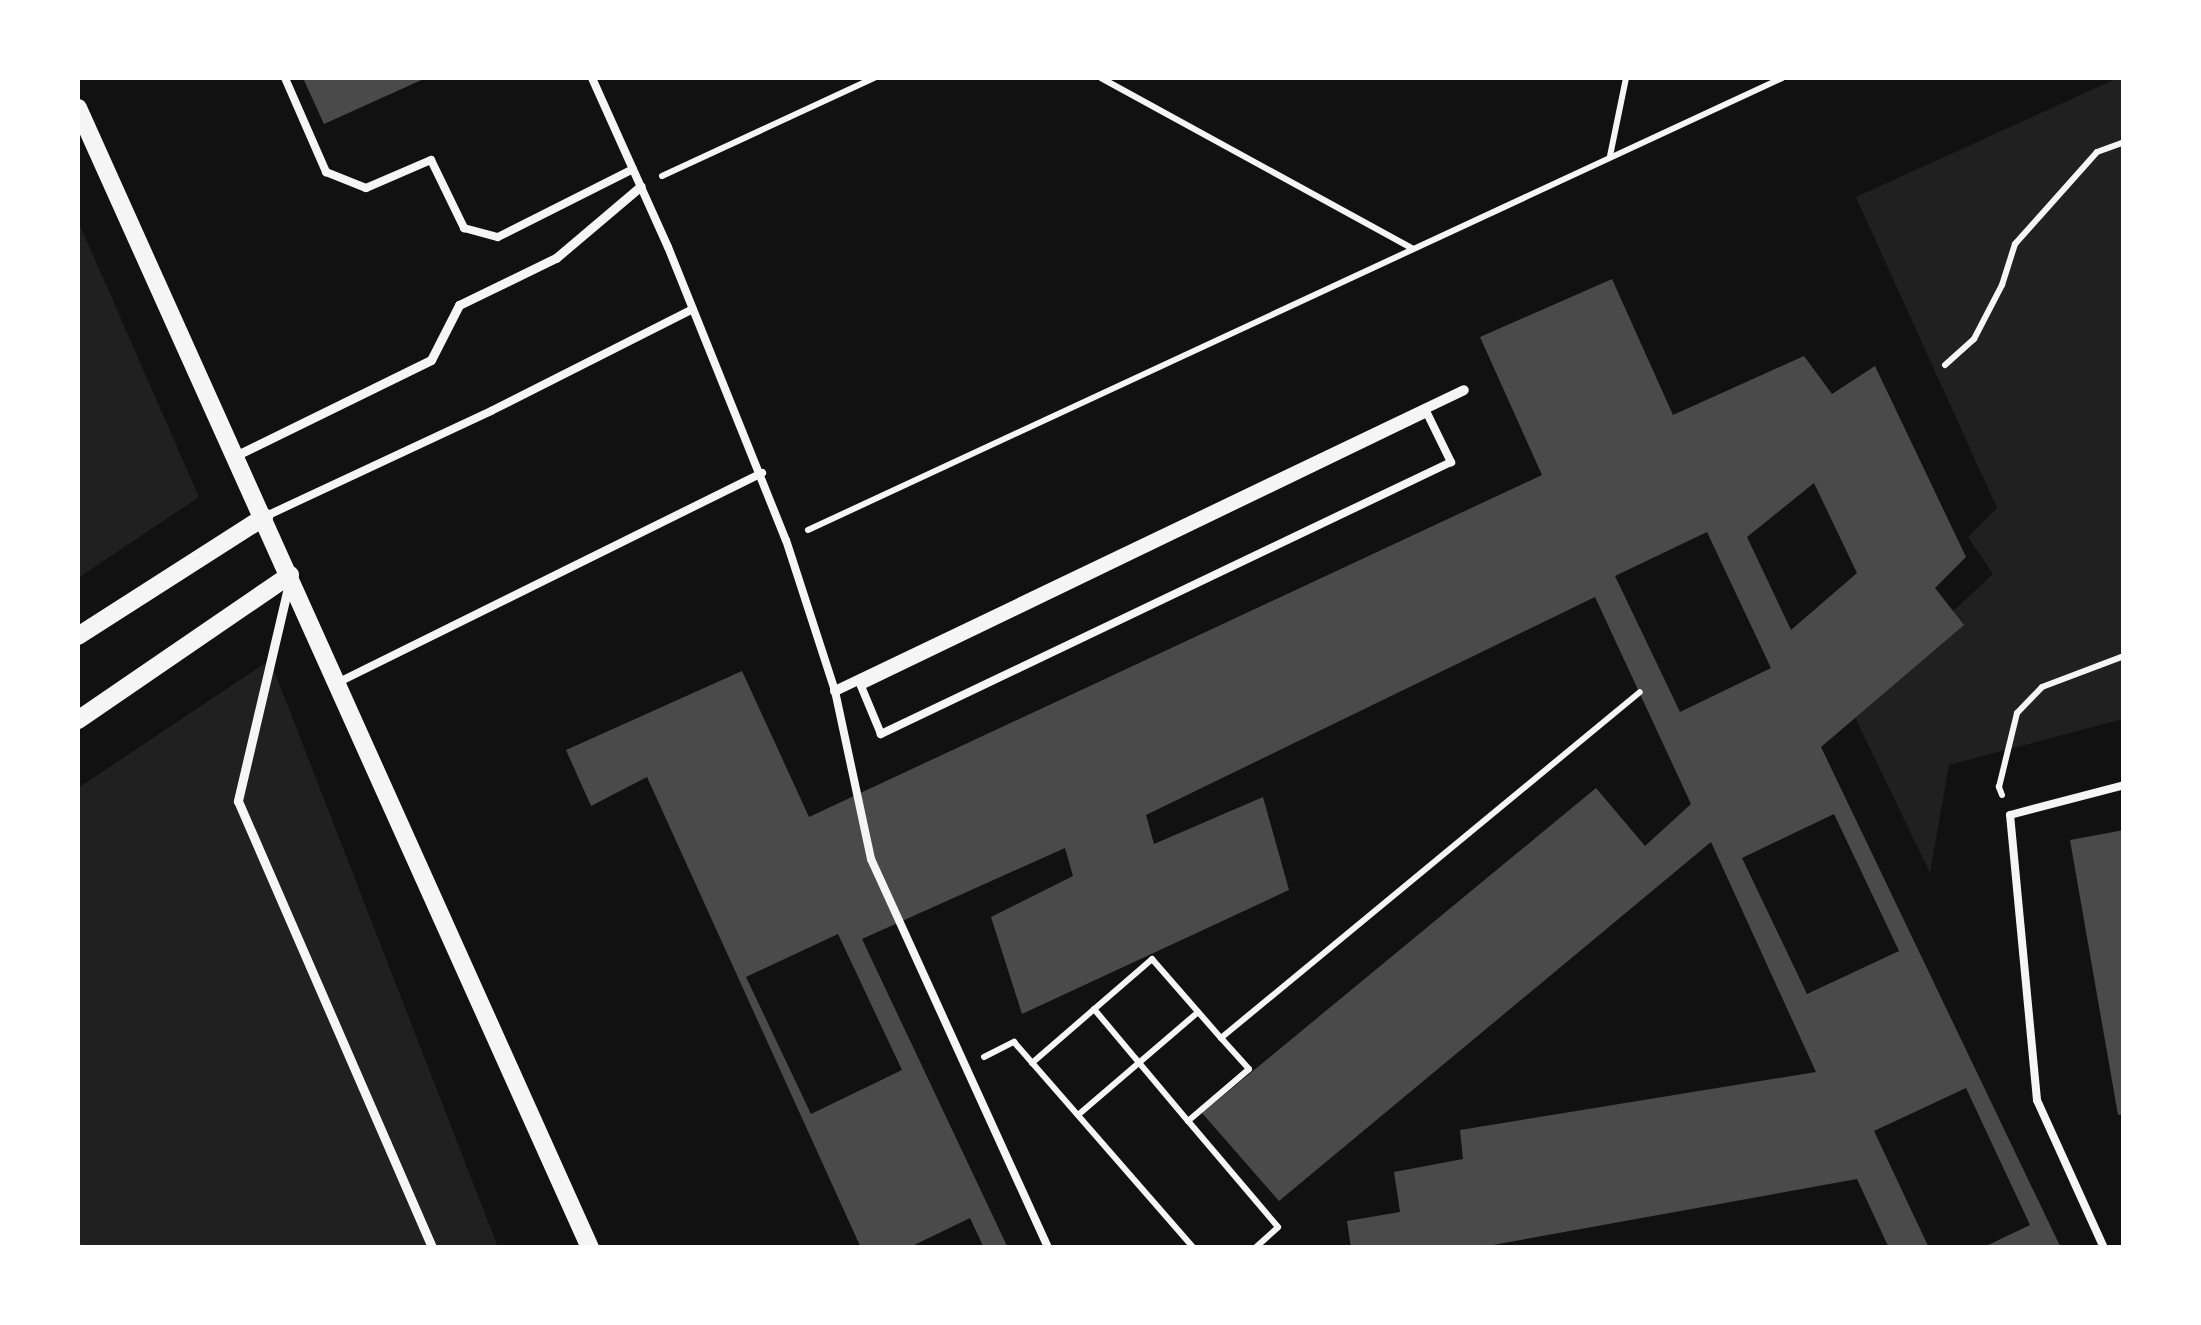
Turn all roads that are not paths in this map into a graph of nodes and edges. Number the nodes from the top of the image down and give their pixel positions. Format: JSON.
{"nodes":[{"id":1,"x":285,"y":78,"type":"edge"},
{"id":2,"x":592,"y":78,"type":"edge"},
{"id":3,"x":78,"y":108,"type":"edge"},
{"id":4,"x":633,"y":170,"type":"junction"},
{"id":5,"x":640,"y":186,"type":"junction"},
{"id":6,"x":693,"y":309,"type":"junction"},
{"id":7,"x":1464,"y":390,"type":"dead end"},
{"id":8,"x":235,"y":456,"type":"junction"},
{"id":9,"x":762,"y":473,"type":"junction"},
{"id":10,"x":264,"y":517,"type":"junction"},
{"id":11,"x":290,"y":576,"type":"junction"},
{"id":12,"x":78,"y":636,"type":"edge"},
{"id":13,"x":339,"y":682,"type":"junction"},
{"id":14,"x":861,"y":686,"type":"joint"},
{"id":15,"x":835,"y":691,"type":"junction"},
{"id":16,"x":78,"y":720,"type":"edge"},
{"id":17,"x":2124,"y":786,"type":"edge"},
{"id":18,"x":432,"y":1248,"type":"edge"},
{"id":19,"x":590,"y":1248,"type":"edge"},
{"id":20,"x":1048,"y":1248,"type":"edge"},
{"id":21,"x":2104,"y":1248,"type":"edge"}],
"edges":[{"from":1,"to":4,"type":"lane"},
{"from":2,"to":4,"type":"lane"},
{"from":3,"to":8,"type":"street"},
{"from":4,"to":5,"type":"lane"},
{"from":5,"to":6,"type":"lane"},
{"from":5,"to":8,"type":"street"},
{"from":6,"to":9,"type":"lane"},
{"from":6,"to":10,"type":"lane"},
{"from":7,"to":15,"type":"street"},
{"from":8,"to":10,"type":"street"},
{"from":9,"to":13,"type":"lane"},
{"from":9,"to":15,"type":"lane"},
{"from":10,"to":11,"type":"street"},
{"from":10,"to":12,"type":"street"},
{"from":11,"to":13,"type":"street"},
{"from":11,"to":16,"type":"street"},
{"from":11,"to":18,"type":"street"},
{"from":13,"to":19,"type":"street"},
{"from":14,"to":14,"type":"lane"},
{"from":15,"to":20,"type":"lane"},
{"from":17,"to":21,"type":"lane"}]}
